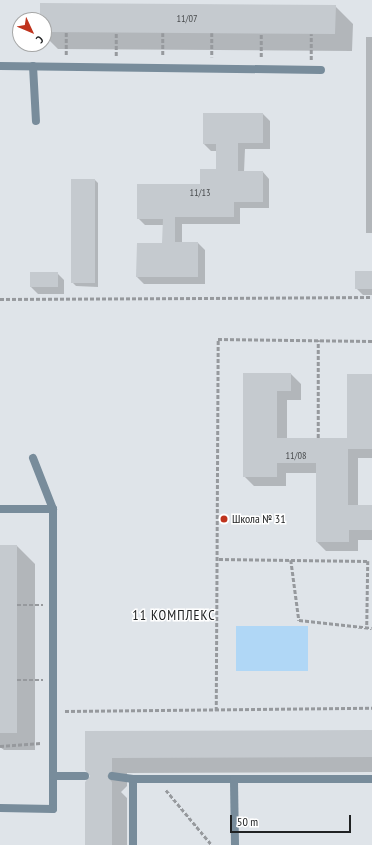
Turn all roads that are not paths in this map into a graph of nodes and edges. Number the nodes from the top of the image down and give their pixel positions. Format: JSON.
{"nodes":[{"id":1,"x":0,"y":66,"type":"edge"},
{"id":2,"x":33,"y":66,"type":"junction"},
{"id":3,"x":320,"y":70,"type":"dead end"},
{"id":4,"x":36,"y":120,"type":"dead end"},
{"id":5,"x":33,"y":458,"type":"dead end"},
{"id":6,"x":0,"y":509,"type":"edge"},
{"id":7,"x":53,"y":509,"type":"junction"},
{"id":8,"x":53,"y":776,"type":"junction"},
{"id":9,"x":85,"y":776,"type":"dead end"},
{"id":10,"x":112,"y":776,"type":"dead end"},
{"id":11,"x":133,"y":778,"type":"junction"},
{"id":12,"x":234,"y":779,"type":"junction"},
{"id":13,"x":372,"y":779,"type":"edge"},
{"id":14,"x":0,"y":808,"type":"edge"},
{"id":15,"x":133,"y":845,"type":"edge"},
{"id":16,"x":235,"y":845,"type":"edge"}],
"edges":[{"from":1,"to":2,"type":"lane"},
{"from":2,"to":3,"type":"lane"},
{"from":2,"to":4,"type":"lane"},
{"from":5,"to":7,"type":"lane"},
{"from":6,"to":7,"type":"lane"},
{"from":7,"to":8,"type":"lane"},
{"from":8,"to":9,"type":"lane"},
{"from":8,"to":14,"type":"lane"},
{"from":10,"to":11,"type":"lane"},
{"from":11,"to":12,"type":"lane"},
{"from":11,"to":15,"type":"lane"},
{"from":12,"to":13,"type":"lane"},
{"from":12,"to":16,"type":"lane"}]}
